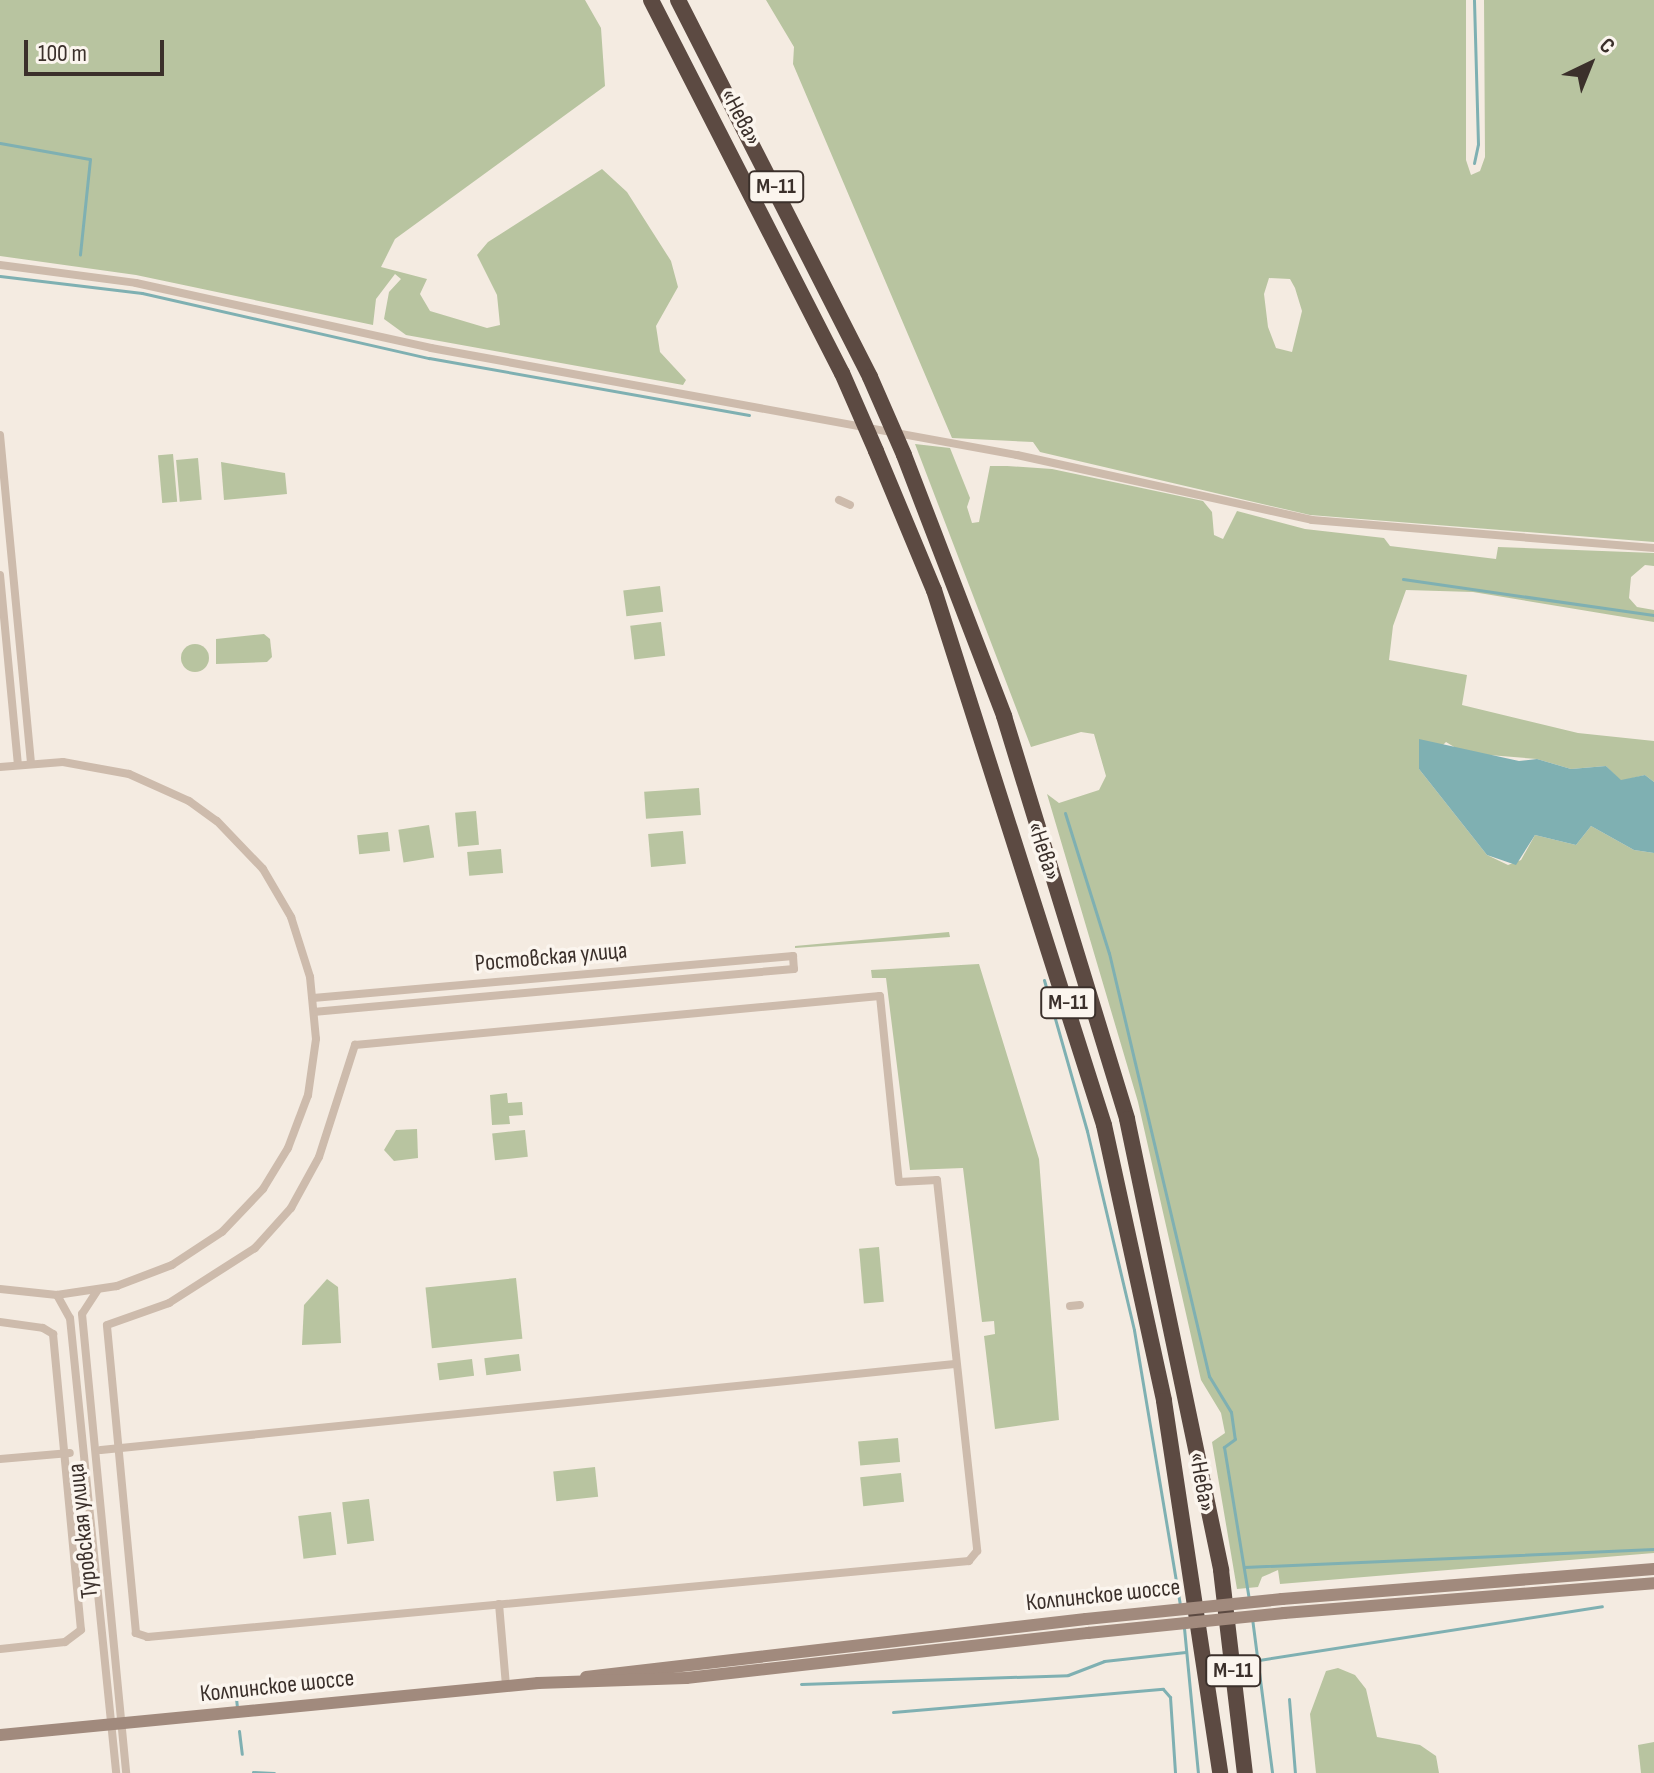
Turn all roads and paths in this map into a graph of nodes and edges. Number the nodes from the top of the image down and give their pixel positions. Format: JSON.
{"nodes":[{"id":1,"x":651,"y":0,"type":"edge"},
{"id":2,"x":678,"y":0,"type":"edge"},
{"id":3,"x":0,"y":265,"type":"edge"},
{"id":4,"x":0,"y":435,"type":"edge"},
{"id":5,"x":839,"y":500,"type":"dead end"},
{"id":6,"x":850,"y":505,"type":"dead end"},
{"id":7,"x":1654,"y":548,"type":"edge"},
{"id":8,"x":0,"y":575,"type":"edge"},
{"id":9,"x":31,"y":762,"type":"junction"},
{"id":10,"x":18,"y":764,"type":"junction"},
{"id":11,"x":0,"y":767,"type":"edge"},
{"id":12,"x":313,"y":998,"type":"junction"},
{"id":13,"x":316,"y":1012,"type":"junction"},
{"id":14,"x":0,"y":1289,"type":"edge"},
{"id":15,"x":98,"y":1290,"type":"junction"},
{"id":16,"x":57,"y":1295,"type":"junction"},
{"id":17,"x":1080,"y":1305,"type":"dead end"},
{"id":18,"x":1070,"y":1306,"type":"dead end"},
{"id":19,"x":0,"y":1322,"type":"edge"},
{"id":20,"x":955,"y":1364,"type":"junction"},
{"id":21,"x":116,"y":1448,"type":"junction"},
{"id":22,"x":101,"y":1450,"type":"dead end"},
{"id":23,"x":67,"y":1453,"type":"junction"},
{"id":24,"x":0,"y":1459,"type":"edge"},
{"id":25,"x":1654,"y":1569,"type":"edge"},
{"id":26,"x":1654,"y":1583,"type":"edge"},
{"id":27,"x":499,"y":1604,"type":"junction"},
{"id":28,"x":0,"y":1649,"type":"edge"},
{"id":29,"x":559,"y":1682,"type":"junction"},
{"id":30,"x":506,"y":1686,"type":"junction"},
{"id":31,"x":116,"y":1724,"type":"junction"},
{"id":32,"x":0,"y":1735,"type":"edge"},
{"id":33,"x":116,"y":1773,"type":"edge"},
{"id":34,"x":126,"y":1773,"type":"edge"},
{"id":35,"x":1220,"y":1773,"type":"edge"},
{"id":36,"x":1245,"y":1773,"type":"edge"}],
"edges":[{"from":1,"to":35,"type":"highway","name":"«Нева»","number":"М-11","bridge":true},
{"from":2,"to":36,"type":"highway","name":"«Нева»","number":"М-11","bridge":true},
{"from":3,"to":7,"type":"street"},
{"from":4,"to":9,"type":"street"},
{"from":5,"to":6,"type":"street"},
{"from":8,"to":10,"type":"street"},
{"from":9,"to":10,"type":"street"},
{"from":9,"to":12,"type":"street"},
{"from":10,"to":11,"type":"street"},
{"from":12,"to":13,"type":"street"},
{"from":12,"to":13,"type":"street","name":"Ростовская улица"},
{"from":13,"to":15,"type":"street"},
{"from":14,"to":16,"type":"street"},
{"from":15,"to":16,"type":"street"},
{"from":15,"to":31,"type":"street","name":"Туровская улица"},
{"from":16,"to":31,"type":"street","name":"Туровская улица"},
{"from":17,"to":18,"type":"street"},
{"from":19,"to":23,"type":"street"},
{"from":20,"to":21,"type":"street"},
{"from":20,"to":21,"type":"street"},
{"from":20,"to":27,"type":"street"},
{"from":21,"to":22,"type":"street"},
{"from":21,"to":27,"type":"street"},
{"from":23,"to":24,"type":"street"},
{"from":23,"to":28,"type":"street"},
{"from":25,"to":29,"type":"main road","name":"Колпинское шоссе","bridge":true},
{"from":26,"to":29,"type":"main road","name":"Колпинское шоссе","bridge":true},
{"from":27,"to":30,"type":"street"},
{"from":29,"to":30,"type":"main road","name":"Колпинское шоссе"},
{"from":30,"to":31,"type":"main road","name":"Колпинское шоссе"},
{"from":31,"to":32,"type":"main road","name":"Колпинское шоссе"},
{"from":31,"to":33,"type":"street","name":"Туровская улица"},
{"from":31,"to":34,"type":"street","name":"Туровская улица"}]}
